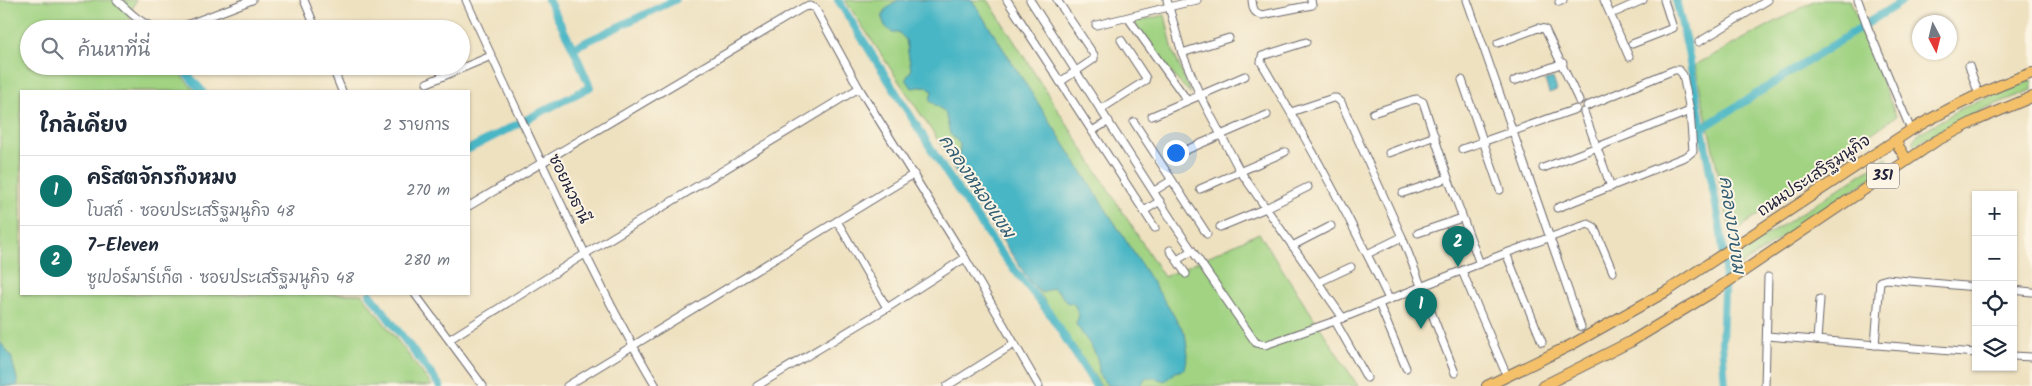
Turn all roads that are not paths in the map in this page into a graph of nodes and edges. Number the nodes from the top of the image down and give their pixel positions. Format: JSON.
{"nodes":[{"id":1,"x":117,"y":0,"type":"edge"},
{"id":2,"x":252,"y":0,"type":"edge"},
{"id":3,"x":304,"y":0,"type":"edge"},
{"id":4,"x":466,"y":0,"type":"edge"},
{"id":5,"x":1007,"y":0,"type":"edge"},
{"id":6,"x":1030,"y":0,"type":"edge"},
{"id":7,"x":1057,"y":0,"type":"edge"},
{"id":8,"x":1167,"y":0,"type":"edge"},
{"id":9,"x":1197,"y":0,"type":"edge"},
{"id":10,"x":1252,"y":0,"type":"edge"},
{"id":11,"x":1467,"y":0,"type":"edge"},
{"id":12,"x":1604,"y":0,"type":"edge"},
{"id":13,"x":1643,"y":0,"type":"edge"},
{"id":14,"x":1664,"y":0,"type":"edge"},
{"id":15,"x":1858,"y":0,"type":"edge"},
{"id":16,"x":1763,"y":1,"type":"edge"},
{"id":17,"x":1311,"y":2,"type":"edge"},
{"id":18,"x":1169,"y":8,"type":"junction"},
{"id":19,"x":1616,"y":12,"type":"dead end"},
{"id":20,"x":1128,"y":18,"type":"junction"},
{"id":21,"x":140,"y":20,"type":"edge"},
{"id":22,"x":200,"y":20,"type":"edge"},
{"id":23,"x":312,"y":20,"type":"edge"},
{"id":24,"x":1096,"y":25,"type":"dead end"},
{"id":25,"x":1229,"y":38,"type":"dead end"},
{"id":26,"x":1120,"y":40,"type":"dead end"},
{"id":27,"x":1306,"y":42,"type":"dead end"},
{"id":28,"x":1698,"y":42,"type":"dead end"},
{"id":29,"x":1498,"y":43,"type":"dead end"},
{"id":30,"x":1632,"y":44,"type":"dead end"},
{"id":31,"x":1182,"y":53,"type":"junction"},
{"id":32,"x":491,"y":56,"type":"junction"},
{"id":33,"x":1628,"y":57,"type":"dead end"},
{"id":34,"x":1562,"y":63,"type":"junction"},
{"id":35,"x":470,"y":65,"type":"edge"},
{"id":36,"x":1969,"y":66,"type":"dead end"},
{"id":37,"x":1078,"y":71,"type":"junction"},
{"id":38,"x":2032,"y":73,"type":"edge"},
{"id":39,"x":336,"y":75,"type":"edge"},
{"id":40,"x":446,"y":75,"type":"edge"},
{"id":41,"x":1246,"y":76,"type":"dead end"},
{"id":42,"x":1462,"y":80,"type":"dead end"},
{"id":43,"x":1060,"y":82,"type":"junction"},
{"id":44,"x":1514,"y":82,"type":"dead end"},
{"id":45,"x":427,"y":83,"type":"dead end"},
{"id":46,"x":859,"y":88,"type":"junction"},
{"id":47,"x":342,"y":90,"type":"edge"},
{"id":48,"x":1979,"y":94,"type":"junction"},
{"id":49,"x":1200,"y":95,"type":"junction"},
{"id":50,"x":2032,"y":97,"type":"edge"},
{"id":51,"x":1187,"y":100,"type":"junction"},
{"id":52,"x":1580,"y":101,"type":"junction"},
{"id":53,"x":1101,"y":109,"type":"junction"},
{"id":54,"x":1576,"y":109,"type":"junction"},
{"id":55,"x":1585,"y":109,"type":"junction"},
{"id":56,"x":1291,"y":112,"type":"junction"},
{"id":57,"x":1690,"y":112,"type":"junction"},
{"id":58,"x":1373,"y":113,"type":"dead end"},
{"id":59,"x":1267,"y":115,"type":"dead end"},
{"id":60,"x":1152,"y":116,"type":"dead end"},
{"id":61,"x":1109,"y":121,"type":"junction"},
{"id":62,"x":1134,"y":122,"type":"dead end"},
{"id":63,"x":1911,"y":130,"type":"junction"},
{"id":64,"x":1092,"y":131,"type":"junction"},
{"id":65,"x":1513,"y":131,"type":"junction"},
{"id":66,"x":1222,"y":134,"type":"junction"},
{"id":67,"x":1434,"y":136,"type":"junction"},
{"id":68,"x":1895,"y":141,"type":"junction"},
{"id":69,"x":1484,"y":142,"type":"junction"},
{"id":70,"x":1597,"y":148,"type":"junction"},
{"id":71,"x":1462,"y":149,"type":"dead end"},
{"id":72,"x":1285,"y":152,"type":"dead end"},
{"id":73,"x":1389,"y":153,"type":"dead end"},
{"id":74,"x":1177,"y":154,"type":"dead end"},
{"id":75,"x":1907,"y":160,"type":"junction"},
{"id":76,"x":542,"y":164,"type":"junction"},
{"id":77,"x":1543,"y":168,"type":"dead end"},
{"id":78,"x":1240,"y":171,"type":"junction"},
{"id":79,"x":914,"y":174,"type":"junction"},
{"id":80,"x":1448,"y":178,"type":"junction"},
{"id":81,"x":1172,"y":180,"type":"junction"},
{"id":82,"x":1308,"y":187,"type":"dead end"},
{"id":83,"x":1611,"y":187,"type":"junction"},
{"id":84,"x":1200,"y":189,"type":"dead end"},
{"id":85,"x":1500,"y":190,"type":"dead end"},
{"id":86,"x":1154,"y":191,"type":"junction"},
{"id":87,"x":1403,"y":193,"type":"dead end"},
{"id":88,"x":1160,"y":201,"type":"junction"},
{"id":89,"x":470,"y":205,"type":"edge"},
{"id":90,"x":1266,"y":208,"type":"junction"},
{"id":91,"x":1557,"y":208,"type":"dead end"},
{"id":92,"x":1144,"y":210,"type":"junction"},
{"id":93,"x":1462,"y":218,"type":"junction"},
{"id":94,"x":836,"y":221,"type":"junction"},
{"id":95,"x":1331,"y":226,"type":"dead end"},
{"id":96,"x":1220,"y":227,"type":"dead end"},
{"id":97,"x":1155,"y":228,"type":"dead end"},
{"id":98,"x":1418,"y":233,"type":"dead end"},
{"id":99,"x":1207,"y":234,"type":"dead end"},
{"id":100,"x":1402,"y":237,"type":"junction"},
{"id":101,"x":1549,"y":238,"type":"junction"},
{"id":102,"x":1292,"y":246,"type":"junction"},
{"id":103,"x":1170,"y":250,"type":"dead end"},
{"id":104,"x":1192,"y":251,"type":"junction"},
{"id":105,"x":585,"y":254,"type":"junction"},
{"id":106,"x":1367,"y":254,"type":"junction"},
{"id":107,"x":1506,"y":254,"type":"junction"},
{"id":108,"x":965,"y":258,"type":"junction"},
{"id":109,"x":1177,"y":260,"type":"junction"},
{"id":110,"x":1480,"y":264,"type":"junction"},
{"id":111,"x":1351,"y":267,"type":"dead end"},
{"id":112,"x":1462,"y":271,"type":"junction"},
{"id":113,"x":1613,"y":272,"type":"dead end"},
{"id":114,"x":1186,"y":274,"type":"dead end"},
{"id":115,"x":1768,"y":277,"type":"dead end"},
{"id":116,"x":1319,"y":282,"type":"junction"},
{"id":117,"x":1422,"y":286,"type":"junction"},
{"id":118,"x":1972,"y":287,"type":"edge"},
{"id":119,"x":2017,"y":290,"type":"edge"},
{"id":120,"x":2032,"y":292,"type":"edge"},
{"id":121,"x":416,"y":295,"type":"edge"},
{"id":122,"x":1389,"y":299,"type":"junction"},
{"id":123,"x":1820,"y":299,"type":"dead end"},
{"id":124,"x":1379,"y":304,"type":"junction"},
{"id":125,"x":887,"y":308,"type":"junction"},
{"id":126,"x":1343,"y":318,"type":"junction"},
{"id":127,"x":1335,"y":322,"type":"junction"},
{"id":128,"x":1581,"y":327,"type":"dead end"},
{"id":129,"x":1767,"y":336,"type":"junction"},
{"id":130,"x":450,"y":339,"type":"junction"},
{"id":131,"x":1817,"y":340,"type":"junction"},
{"id":132,"x":1542,"y":342,"type":"dead end"},
{"id":133,"x":1014,"y":344,"type":"junction"},
{"id":134,"x":1874,"y":345,"type":"junction"},
{"id":135,"x":632,"y":346,"type":"junction"},
{"id":136,"x":1972,"y":353,"type":"edge"},
{"id":137,"x":2017,"y":356,"type":"edge"},
{"id":138,"x":2032,"y":357,"type":"edge"},
{"id":139,"x":1406,"y":368,"type":"dead end"},
{"id":140,"x":1455,"y":373,"type":"dead end"},
{"id":141,"x":1507,"y":376,"type":"junction"},
{"id":142,"x":1367,"y":378,"type":"dead end"},
{"id":143,"x":483,"y":386,"type":"edge"},
{"id":144,"x":567,"y":386,"type":"edge"},
{"id":145,"x":656,"y":386,"type":"edge"},
{"id":146,"x":757,"y":386,"type":"edge"},
{"id":147,"x":947,"y":386,"type":"edge"},
{"id":148,"x":1039,"y":386,"type":"edge"},
{"id":149,"x":1487,"y":386,"type":"edge"},
{"id":150,"x":1543,"y":386,"type":"edge"},
{"id":151,"x":1764,"y":386,"type":"edge"}],
"edges":[{"from":1,"to":21,"type":"street"},
{"from":2,"to":22,"type":"street"},
{"from":3,"to":23,"type":"street"},
{"from":4,"to":32,"type":"street","name":"ซอยนวธานี"},
{"from":5,"to":43,"type":"street"},
{"from":6,"to":37,"type":"street"},
{"from":7,"to":37,"type":"street"},
{"from":8,"to":18,"type":"street"},
{"from":9,"to":18,"type":"street"},
{"from":10,"to":17,"type":"street"},
{"from":11,"to":65,"type":"street"},
{"from":12,"to":33,"type":"street"},
{"from":13,"to":19,"type":"street"},
{"from":14,"to":30,"type":"street"},
{"from":15,"to":63,"type":"street"},
{"from":16,"to":28,"type":"street"},
{"from":18,"to":20,"type":"street"},
{"from":18,"to":31,"type":"street"},
{"from":20,"to":24,"type":"street"},
{"from":20,"to":51,"type":"street"},
{"from":25,"to":31,"type":"street"},
{"from":26,"to":53,"type":"street"},
{"from":27,"to":56,"type":"street"},
{"from":29,"to":34,"type":"street"},
{"from":31,"to":49,"type":"street"},
{"from":32,"to":35,"type":"street"},
{"from":32,"to":76,"type":"street","name":"ซอยนวธานี"},
{"from":34,"to":44,"type":"street"},
{"from":34,"to":52,"type":"street"},
{"from":36,"to":48,"type":"street"},
{"from":37,"to":43,"type":"street"},
{"from":37,"to":53,"type":"street"},
{"from":38,"to":48,"type":"main road","name":"ถนนประเสริฐมนูกิจ","number":"351"},
{"from":39,"to":47,"type":"street"},
{"from":40,"to":45,"type":"street"},
{"from":41,"to":49,"type":"street"},
{"from":42,"to":69,"type":"street"},
{"from":43,"to":64,"type":"street"},
{"from":46,"to":76,"type":"street"},
{"from":46,"to":79,"type":"street"},
{"from":46,"to":105,"type":"street"},
{"from":48,"to":63,"type":"main road","name":"ถนนประเสริฐมนูกิจ","number":"351"},
{"from":49,"to":51,"type":"street"},
{"from":49,"to":66,"type":"street"},
{"from":50,"to":75,"type":"main road","number":"351"},
{"from":51,"to":60,"type":"street"},
{"from":52,"to":54,"type":"street"},
{"from":52,"to":55,"type":"street"},
{"from":53,"to":61,"type":"street"},
{"from":54,"to":55,"type":"street"},
{"from":54,"to":65,"type":"street"},
{"from":55,"to":57,"type":"street"},
{"from":55,"to":70,"type":"street"},
{"from":56,"to":100,"type":"street"},
{"from":56,"to":106,"type":"street"},
{"from":57,"to":70,"type":"street"},
{"from":57,"to":83,"type":"street"},
{"from":58,"to":67,"type":"street"},
{"from":59,"to":66,"type":"street"},
{"from":61,"to":64,"type":"street"},
{"from":61,"to":86,"type":"street"},
{"from":62,"to":81,"type":"street"},
{"from":63,"to":68,"type":"main road","name":"ถนนประเสริฐมนูกิจ","number":"351"},
{"from":64,"to":92,"type":"street"},
{"from":65,"to":69,"type":"street"},
{"from":65,"to":101,"type":"street"},
{"from":66,"to":74,"type":"street"},
{"from":66,"to":78,"type":"street"},
{"from":67,"to":73,"type":"street"},
{"from":67,"to":80,"type":"street"},
{"from":68,"to":75,"type":"main road"},
{"from":68,"to":141,"type":"main road","name":"ถนนประเสริฐมนูกิจ","number":"351"},
{"from":69,"to":71,"type":"street"},
{"from":69,"to":85,"type":"street"},
{"from":70,"to":77,"type":"street"},
{"from":70,"to":83,"type":"street"},
{"from":72,"to":78,"type":"street"},
{"from":75,"to":150,"type":"main road","number":"351"},
{"from":76,"to":89,"type":"street"},
{"from":76,"to":105,"type":"street","name":"ซอยนวธานี"},
{"from":78,"to":84,"type":"street"},
{"from":78,"to":90,"type":"street"},
{"from":79,"to":94,"type":"street"},
{"from":79,"to":108,"type":"street"},
{"from":80,"to":87,"type":"street"},
{"from":80,"to":93,"type":"street"},
{"from":81,"to":86,"type":"street"},
{"from":81,"to":99,"type":"street"},
{"from":82,"to":90,"type":"street"},
{"from":83,"to":91,"type":"street"},
{"from":86,"to":88,"type":"street"},
{"from":88,"to":92,"type":"street"},
{"from":88,"to":104,"type":"street"},
{"from":90,"to":96,"type":"street"},
{"from":90,"to":102,"type":"street"},
{"from":92,"to":97,"type":"street"},
{"from":93,"to":98,"type":"street"},
{"from":93,"to":110,"type":"street"},
{"from":94,"to":125,"type":"street"},
{"from":94,"to":135,"type":"street"},
{"from":95,"to":102,"type":"street"},
{"from":100,"to":106,"type":"street"},
{"from":100,"to":117,"type":"street"},
{"from":101,"to":107,"type":"street"},
{"from":101,"to":113,"type":"street"},
{"from":101,"to":128,"type":"street"},
{"from":102,"to":116,"type":"street"},
{"from":103,"to":109,"type":"street"},
{"from":104,"to":109,"type":"street"},
{"from":104,"to":127,"type":"street"},
{"from":105,"to":130,"type":"street"},
{"from":105,"to":135,"type":"street","name":"ซอยนวธานี"},
{"from":106,"to":122,"type":"street"},
{"from":107,"to":110,"type":"street"},
{"from":107,"to":132,"type":"street"},
{"from":108,"to":125,"type":"street"},
{"from":108,"to":133,"type":"street"},
{"from":109,"to":114,"type":"street"},
{"from":110,"to":112,"type":"street"},
{"from":111,"to":116,"type":"street"},
{"from":112,"to":117,"type":"street"},
{"from":112,"to":141,"type":"street"},
{"from":115,"to":129,"type":"street"},
{"from":116,"to":126,"type":"street"},
{"from":117,"to":122,"type":"street"},
{"from":117,"to":140,"type":"street"},
{"from":118,"to":134,"type":"street"},
{"from":119,"to":120,"type":"street"},
{"from":121,"to":130,"type":"street"},
{"from":122,"to":124,"type":"street"},
{"from":123,"to":131,"type":"street"},
{"from":124,"to":126,"type":"street"},
{"from":124,"to":139,"type":"street"},
{"from":125,"to":146,"type":"street"},
{"from":126,"to":127,"type":"street"},
{"from":127,"to":142,"type":"street"},
{"from":129,"to":131,"type":"street"},
{"from":129,"to":151,"type":"street"},
{"from":130,"to":143,"type":"street"},
{"from":131,"to":134,"type":"street"},
{"from":133,"to":147,"type":"street"},
{"from":133,"to":148,"type":"street"},
{"from":134,"to":136,"type":"street"},
{"from":135,"to":144,"type":"street"},
{"from":135,"to":145,"type":"street","name":"ซอยนวธานี"},
{"from":137,"to":138,"type":"street"},
{"from":141,"to":149,"type":"main road","name":"ถนนประเสริฐมนูกิจ","number":"351"}]}
